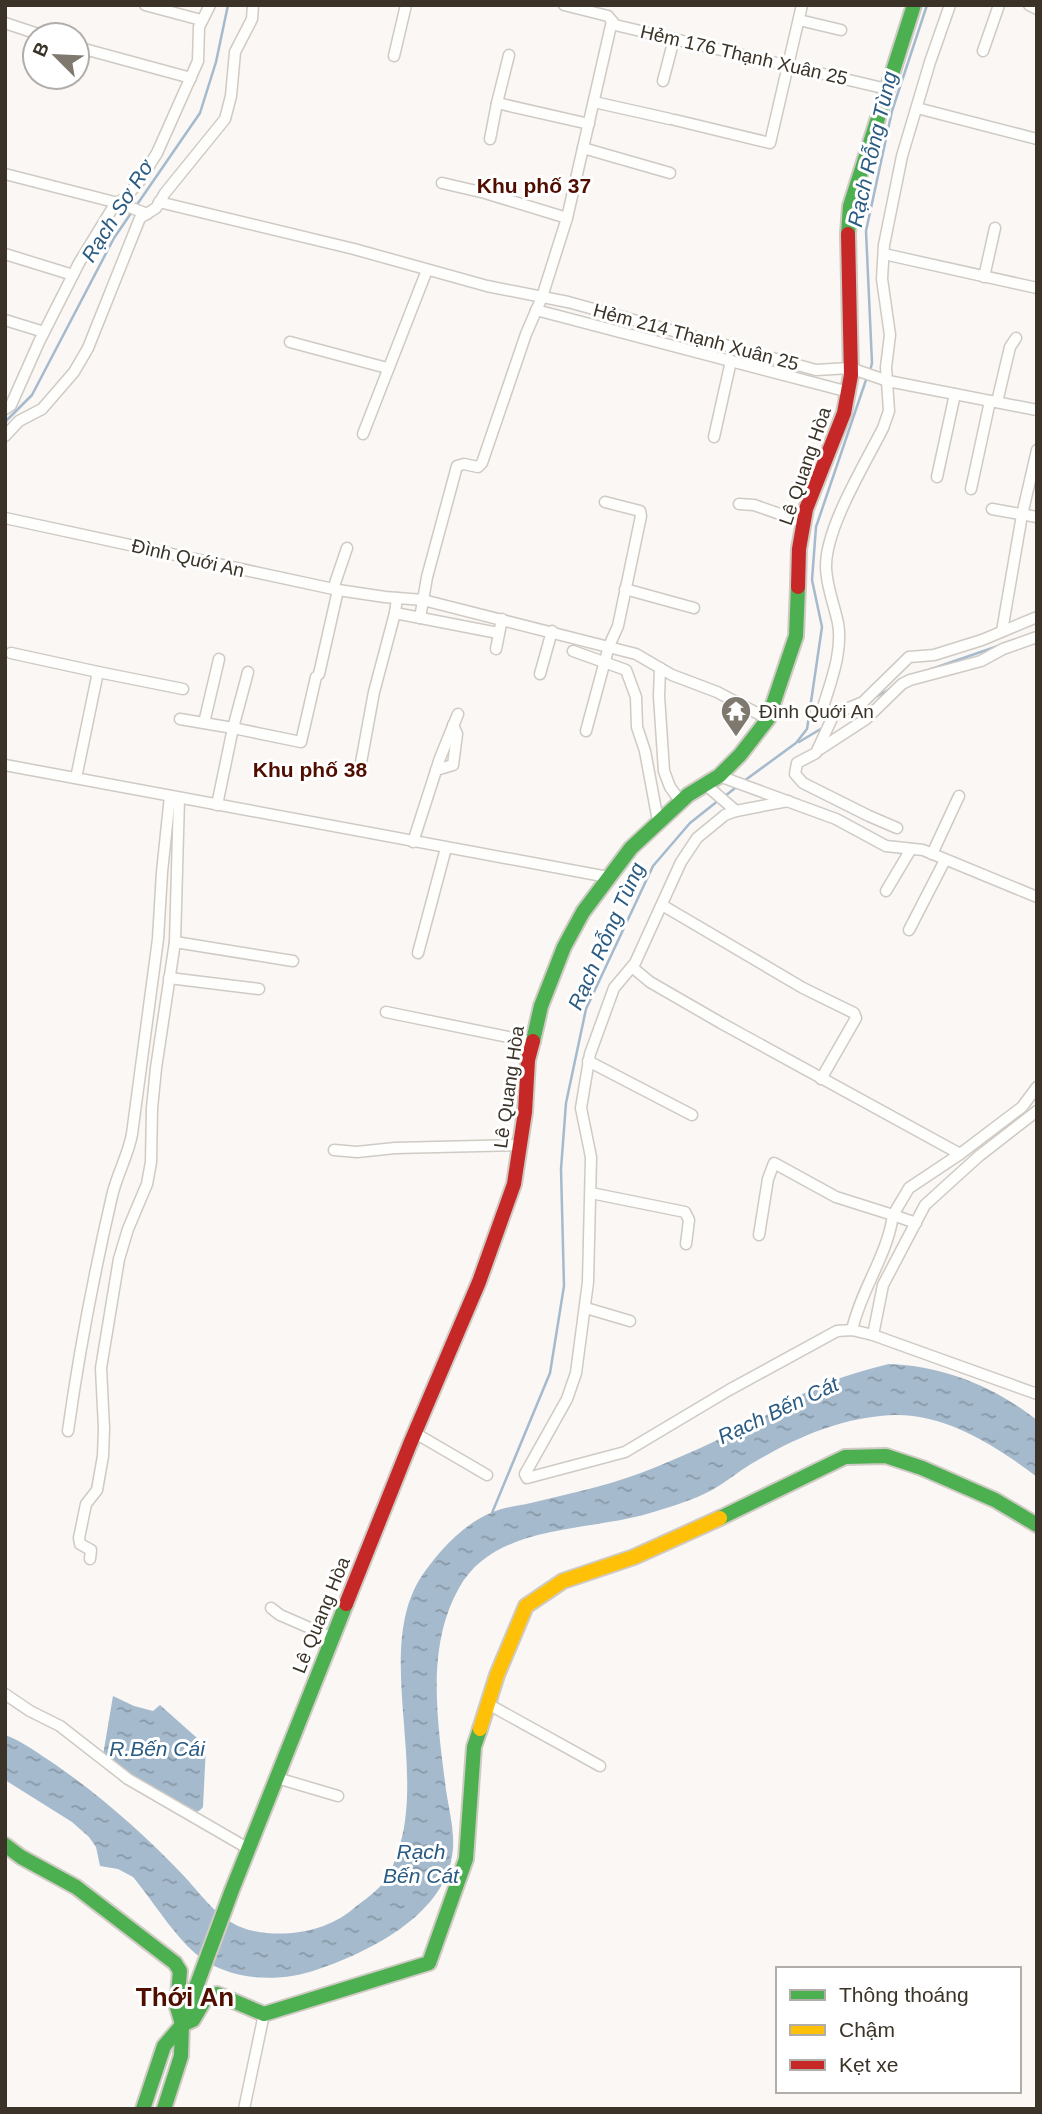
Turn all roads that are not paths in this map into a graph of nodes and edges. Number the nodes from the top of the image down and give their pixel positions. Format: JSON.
{"nodes":[{"id":1,"x":145,"y":5,"type":"edge"},
{"id":2,"x":210,"y":5,"type":"edge"},
{"id":3,"x":253,"y":5,"type":"edge"},
{"id":4,"x":407,"y":5,"type":"edge"},
{"id":5,"x":564,"y":5,"type":"edge"},
{"id":6,"x":802,"y":5,"type":"edge"},
{"id":7,"x":914,"y":5,"type":"edge"},
{"id":8,"x":950,"y":5,"type":"edge"},
{"id":9,"x":999,"y":5,"type":"edge"},
{"id":10,"x":1029,"y":5,"type":"edge"},
{"id":11,"x":1037,"y":9,"type":"edge"},
{"id":12,"x":201,"y":20,"type":"junction"},
{"id":13,"x":799,"y":20,"type":"junction"},
{"id":14,"x":612,"y":21,"type":"junction"},
{"id":15,"x":841,"y":30,"type":"dead end"},
{"id":16,"x":674,"y":39,"type":"junction"},
{"id":17,"x":91,"y":51,"type":"edge"},
{"id":18,"x":983,"y":51,"type":"dead end"},
{"id":19,"x":509,"y":55,"type":"dead end"},
{"id":20,"x":394,"y":56,"type":"dead end"},
{"id":21,"x":788,"y":66,"type":"junction"},
{"id":22,"x":191,"y":78,"type":"junction"},
{"id":23,"x":663,"y":81,"type":"dead end"},
{"id":24,"x":887,"y":89,"type":"junction"},
{"id":25,"x":594,"y":102,"type":"junction"},
{"id":26,"x":497,"y":103,"type":"junction"},
{"id":27,"x":917,"y":108,"type":"junction"},
{"id":28,"x":589,"y":124,"type":"junction"},
{"id":29,"x":490,"y":139,"type":"dead end"},
{"id":30,"x":1037,"y":139,"type":"edge"},
{"id":31,"x":583,"y":148,"type":"junction"},
{"id":32,"x":670,"y":173,"type":"dead end"},
{"id":33,"x":5,"y":174,"type":"edge"},
{"id":34,"x":442,"y":183,"type":"dead end"},
{"id":35,"x":159,"y":202,"type":"junction"},
{"id":36,"x":118,"y":204,"type":"junction"},
{"id":37,"x":144,"y":212,"type":"junction"},
{"id":38,"x":567,"y":218,"type":"junction"},
{"id":39,"x":995,"y":228,"type":"dead end"},
{"id":40,"x":5,"y":254,"type":"edge"},
{"id":41,"x":884,"y":254,"type":"junction"},
{"id":42,"x":427,"y":270,"type":"junction"},
{"id":43,"x":72,"y":275,"type":"junction"},
{"id":44,"x":984,"y":277,"type":"junction"},
{"id":45,"x":1037,"y":288,"type":"edge"},
{"id":46,"x":542,"y":296,"type":"junction"},
{"id":47,"x":536,"y":310,"type":"junction"},
{"id":48,"x":5,"y":320,"type":"edge"},
{"id":49,"x":44,"y":332,"type":"junction"},
{"id":50,"x":1016,"y":338,"type":"dead end"},
{"id":51,"x":290,"y":342,"type":"dead end"},
{"id":52,"x":731,"y":361,"type":"junction"},
{"id":53,"x":387,"y":369,"type":"junction"},
{"id":54,"x":853,"y":371,"type":"junction"},
{"id":55,"x":885,"y":380,"type":"junction"},
{"id":56,"x":849,"y":392,"type":"junction"},
{"id":57,"x":955,"y":394,"type":"junction"},
{"id":58,"x":994,"y":401,"type":"junction"},
{"id":59,"x":5,"y":409,"type":"edge"},
{"id":60,"x":1037,"y":410,"type":"edge"},
{"id":61,"x":363,"y":434,"type":"dead end"},
{"id":62,"x":5,"y":436,"type":"edge"},
{"id":63,"x":714,"y":437,"type":"dead end"},
{"id":64,"x":1037,"y":450,"type":"edge"},
{"id":65,"x":937,"y":477,"type":"dead end"},
{"id":66,"x":971,"y":489,"type":"dead end"},
{"id":67,"x":605,"y":502,"type":"dead end"},
{"id":68,"x":739,"y":504,"type":"dead end"},
{"id":69,"x":992,"y":509,"type":"dead end"},
{"id":70,"x":1022,"y":515,"type":"junction"},
{"id":71,"x":1037,"y":517,"type":"edge"},
{"id":72,"x":5,"y":518,"type":"edge"},
{"id":73,"x":803,"y":522,"type":"junction"},
{"id":74,"x":347,"y":548,"type":"dead end"},
{"id":75,"x":625,"y":589,"type":"junction"},
{"id":76,"x":335,"y":590,"type":"junction"},
{"id":77,"x":397,"y":598,"type":"junction"},
{"id":78,"x":423,"y":600,"type":"junction"},
{"id":79,"x":694,"y":608,"type":"dead end"},
{"id":80,"x":395,"y":613,"type":"junction"},
{"id":81,"x":1037,"y":617,"type":"edge"},
{"id":82,"x":420,"y":618,"type":"junction"},
{"id":83,"x":502,"y":619,"type":"junction"},
{"id":84,"x":551,"y":631,"type":"junction"},
{"id":85,"x":1002,"y":631,"type":"junction"},
{"id":86,"x":498,"y":632,"type":"junction"},
{"id":87,"x":1037,"y":637,"type":"edge"},
{"id":88,"x":609,"y":646,"type":"junction"},
{"id":89,"x":496,"y":649,"type":"dead end"},
{"id":90,"x":573,"y":651,"type":"dead end"},
{"id":91,"x":11,"y":653,"type":"dead end"},
{"id":92,"x":219,"y":659,"type":"dead end"},
{"id":93,"x":605,"y":662,"type":"junction"},
{"id":94,"x":660,"y":668,"type":"junction"},
{"id":95,"x":98,"y":672,"type":"junction"},
{"id":96,"x":247,"y":672,"type":"dead end"},
{"id":97,"x":540,"y":674,"type":"dead end"},
{"id":98,"x":183,"y":689,"type":"dead end"},
{"id":99,"x":458,"y":713,"type":"dead end"},
{"id":100,"x":834,"y":714,"type":"junction"},
{"id":101,"x":180,"y":719,"type":"dead end"},
{"id":102,"x":768,"y":719,"type":"junction"},
{"id":103,"x":204,"y":723,"type":"junction"},
{"id":104,"x":453,"y":725,"type":"junction"},
{"id":105,"x":233,"y":728,"type":"junction"},
{"id":106,"x":586,"y":731,"type":"dead end"},
{"id":107,"x":819,"y":748,"type":"junction"},
{"id":108,"x":5,"y":765,"type":"edge"},
{"id":109,"x":360,"y":768,"type":"dead end"},
{"id":110,"x":436,"y":770,"type":"junction"},
{"id":111,"x":76,"y":778,"type":"junction"},
{"id":112,"x":724,"y":778,"type":"junction"},
{"id":113,"x":708,"y":788,"type":"junction"},
{"id":114,"x":959,"y":796,"type":"dead end"},
{"id":115,"x":174,"y":797,"type":"junction"},
{"id":116,"x":789,"y":801,"type":"junction"},
{"id":117,"x":680,"y":802,"type":"junction"},
{"id":118,"x":217,"y":805,"type":"junction"},
{"id":119,"x":733,"y":809,"type":"junction"},
{"id":120,"x":658,"y":821,"type":"junction"},
{"id":121,"x":897,"y":828,"type":"dead end"},
{"id":122,"x":413,"y":842,"type":"junction"},
{"id":123,"x":446,"y":848,"type":"junction"},
{"id":124,"x":911,"y":849,"type":"junction"},
{"id":125,"x":932,"y":854,"type":"junction"},
{"id":126,"x":945,"y":860,"type":"junction"},
{"id":127,"x":608,"y":877,"type":"junction"},
{"id":128,"x":886,"y":891,"type":"dead end"},
{"id":129,"x":1037,"y":897,"type":"edge"},
{"id":130,"x":662,"y":905,"type":"junction"},
{"id":131,"x":909,"y":930,"type":"dead end"},
{"id":132,"x":175,"y":942,"type":"junction"},
{"id":133,"x":418,"y":953,"type":"dead end"},
{"id":134,"x":293,"y":961,"type":"dead end"},
{"id":135,"x":632,"y":967,"type":"junction"},
{"id":136,"x":169,"y":978,"type":"junction"},
{"id":137,"x":259,"y":989,"type":"dead end"},
{"id":138,"x":386,"y":1012,"type":"dead end"},
{"id":139,"x":532,"y":1042,"type":"junction"},
{"id":140,"x":588,"y":1061,"type":"junction"},
{"id":141,"x":821,"y":1079,"type":"junction"},
{"id":142,"x":1037,"y":1087,"type":"edge"},
{"id":143,"x":1034,"y":1114,"type":"edge"},
{"id":144,"x":692,"y":1115,"type":"dead end"},
{"id":145,"x":1037,"y":1127,"type":"edge"},
{"id":146,"x":520,"y":1145,"type":"junction"},
{"id":147,"x":334,"y":1150,"type":"dead end"},
{"id":148,"x":960,"y":1154,"type":"junction"},
{"id":149,"x":591,"y":1193,"type":"junction"},
{"id":150,"x":893,"y":1215,"type":"junction"},
{"id":151,"x":912,"y":1221,"type":"junction"},
{"id":152,"x":759,"y":1235,"type":"dead end"},
{"id":153,"x":686,"y":1244,"type":"dead end"},
{"id":154,"x":586,"y":1308,"type":"junction"},
{"id":155,"x":630,"y":1321,"type":"dead end"},
{"id":156,"x":852,"y":1330,"type":"junction"},
{"id":157,"x":873,"y":1335,"type":"junction"},
{"id":158,"x":1037,"y":1394,"type":"edge"},
{"id":159,"x":68,"y":1431,"type":"dead end"},
{"id":160,"x":415,"y":1433,"type":"junction"},
{"id":161,"x":487,"y":1475,"type":"dead end"},
{"id":162,"x":1037,"y":1525,"type":"edge"},
{"id":163,"x":90,"y":1559,"type":"dead end"},
{"id":164,"x":271,"y":1608,"type":"dead end"},
{"id":165,"x":333,"y":1638,"type":"junction"},
{"id":166,"x":5,"y":1694,"type":"edge"},
{"id":167,"x":488,"y":1704,"type":"junction"},
{"id":168,"x":600,"y":1766,"type":"dead end"},
{"id":169,"x":277,"y":1778,"type":"junction"},
{"id":170,"x":338,"y":1796,"type":"dead end"},
{"id":171,"x":5,"y":1845,"type":"edge"},
{"id":172,"x":248,"y":1849,"type":"junction"},
{"id":173,"x":264,"y":2014,"type":"junction"},
{"id":174,"x":182,"y":2025,"type":"junction"},
{"id":175,"x":143,"y":2109,"type":"edge"},
{"id":176,"x":164,"y":2109,"type":"edge"},
{"id":177,"x":244,"y":2109,"type":"edge"}],
"edges":[{"from":1,"to":12,"type":"street"},
{"from":2,"to":12,"type":"street"},
{"from":3,"to":35,"type":"street"},
{"from":4,"to":20,"type":"street"},
{"from":5,"to":14,"type":"street","name":"Hẻm 176 Thạnh Xuân 25"},
{"from":6,"to":13,"type":"street"},
{"from":7,"to":24,"type":"street","name":"Lê Quang Hòa"},
{"from":8,"to":27,"type":"street"},
{"from":9,"to":18,"type":"street"},
{"from":10,"to":11,"type":"street"},
{"from":12,"to":22,"type":"street"},
{"from":13,"to":15,"type":"street"},
{"from":13,"to":21,"type":"street"},
{"from":14,"to":16,"type":"street","name":"Hẻm 176 Thạnh Xuân 25"},
{"from":14,"to":25,"type":"street"},
{"from":16,"to":21,"type":"street","name":"Hẻm 176 Thạnh Xuân 25"},
{"from":16,"to":23,"type":"street"},
{"from":17,"to":22,"type":"street"},
{"from":19,"to":26,"type":"street"},
{"from":21,"to":24,"type":"street","name":"Hẻm 176 Thạnh Xuân 25"},
{"from":21,"to":25,"type":"street"},
{"from":22,"to":36,"type":"street"},
{"from":24,"to":54,"type":"street","name":"Lê Quang Hòa"},
{"from":25,"to":28,"type":"street"},
{"from":26,"to":28,"type":"street"},
{"from":26,"to":29,"type":"street"},
{"from":27,"to":30,"type":"street"},
{"from":27,"to":41,"type":"street"},
{"from":28,"to":31,"type":"street"},
{"from":31,"to":32,"type":"street"},
{"from":31,"to":38,"type":"street"},
{"from":33,"to":36,"type":"street"},
{"from":34,"to":38,"type":"street"},
{"from":35,"to":37,"type":"street"},
{"from":35,"to":42,"type":"street","name":"Hẻm 214 Thạnh Xuân 25"},
{"from":36,"to":37,"type":"street"},
{"from":36,"to":43,"type":"street"},
{"from":37,"to":62,"type":"street"},
{"from":38,"to":46,"type":"street"},
{"from":39,"to":44,"type":"street"},
{"from":40,"to":43,"type":"street"},
{"from":41,"to":44,"type":"street"},
{"from":41,"to":55,"type":"street"},
{"from":42,"to":46,"type":"street","name":"Hẻm 214 Thạnh Xuân 25"},
{"from":42,"to":53,"type":"street"},
{"from":43,"to":49,"type":"street"},
{"from":44,"to":45,"type":"street"},
{"from":46,"to":47,"type":"street"},
{"from":46,"to":54,"type":"street","name":"Hẻm 214 Thạnh Xuân 25"},
{"from":47,"to":52,"type":"street"},
{"from":47,"to":78,"type":"street"},
{"from":48,"to":49,"type":"street"},
{"from":49,"to":59,"type":"street"},
{"from":50,"to":58,"type":"street"},
{"from":51,"to":53,"type":"street"},
{"from":52,"to":56,"type":"street"},
{"from":52,"to":63,"type":"street"},
{"from":53,"to":61,"type":"street"},
{"from":54,"to":55,"type":"street"},
{"from":54,"to":56,"type":"street","name":"Lê Quang Hòa"},
{"from":55,"to":57,"type":"street"},
{"from":55,"to":100,"type":"street"},
{"from":56,"to":73,"type":"street","name":"Lê Quang Hòa"},
{"from":57,"to":58,"type":"street"},
{"from":57,"to":65,"type":"street"},
{"from":58,"to":60,"type":"street"},
{"from":58,"to":66,"type":"street"},
{"from":64,"to":70,"type":"street"},
{"from":67,"to":75,"type":"street"},
{"from":68,"to":73,"type":"street"},
{"from":69,"to":70,"type":"street"},
{"from":70,"to":71,"type":"street"},
{"from":70,"to":85,"type":"street"},
{"from":72,"to":76,"type":"street","name":"Đình Quới An"},
{"from":73,"to":102,"type":"street","name":"Lê Quang Hòa"},
{"from":74,"to":76,"type":"street"},
{"from":75,"to":79,"type":"street"},
{"from":75,"to":88,"type":"street"},
{"from":76,"to":77,"type":"street","name":"Đình Quới An"},
{"from":76,"to":105,"type":"street"},
{"from":77,"to":78,"type":"street","name":"Đình Quới An"},
{"from":77,"to":80,"type":"street"},
{"from":78,"to":82,"type":"street"},
{"from":78,"to":83,"type":"street","name":"Đình Quới An"},
{"from":80,"to":82,"type":"street"},
{"from":80,"to":109,"type":"street"},
{"from":81,"to":85,"type":"street"},
{"from":82,"to":86,"type":"street"},
{"from":83,"to":84,"type":"street","name":"Đình Quới An"},
{"from":83,"to":86,"type":"street"},
{"from":84,"to":88,"type":"street","name":"Đình Quới An"},
{"from":84,"to":97,"type":"street"},
{"from":85,"to":100,"type":"street"},
{"from":86,"to":89,"type":"street"},
{"from":87,"to":107,"type":"street"},
{"from":88,"to":93,"type":"street"},
{"from":88,"to":94,"type":"street","name":"Đình Quới An"},
{"from":90,"to":93,"type":"street"},
{"from":91,"to":95,"type":"street"},
{"from":92,"to":103,"type":"street"},
{"from":93,"to":106,"type":"street"},
{"from":93,"to":120,"type":"street"},
{"from":94,"to":102,"type":"street","name":"Đình Quới An"},
{"from":94,"to":117,"type":"street"},
{"from":95,"to":98,"type":"street"},
{"from":95,"to":111,"type":"street"},
{"from":96,"to":105,"type":"street"},
{"from":99,"to":104,"type":"street"},
{"from":100,"to":107,"type":"street"},
{"from":101,"to":103,"type":"street"},
{"from":102,"to":112,"type":"street","name":"Lê Quang Hòa"},
{"from":103,"to":105,"type":"street"},
{"from":104,"to":110,"type":"street"},
{"from":104,"to":110,"type":"street"},
{"from":105,"to":118,"type":"street"},
{"from":107,"to":121,"type":"street"},
{"from":108,"to":111,"type":"street"},
{"from":110,"to":122,"type":"street"},
{"from":111,"to":115,"type":"street"},
{"from":112,"to":113,"type":"street","name":"Lê Quang Hòa"},
{"from":112,"to":116,"type":"street"},
{"from":113,"to":117,"type":"street","name":"Lê Quang Hòa"},
{"from":113,"to":119,"type":"street"},
{"from":114,"to":125,"type":"street"},
{"from":115,"to":118,"type":"street"},
{"from":115,"to":132,"type":"street"},
{"from":115,"to":159,"type":"street"},
{"from":116,"to":119,"type":"street"},
{"from":116,"to":124,"type":"street"},
{"from":117,"to":120,"type":"street","name":"Lê Quang Hòa"},
{"from":118,"to":122,"type":"street"},
{"from":119,"to":130,"type":"street"},
{"from":120,"to":127,"type":"street","name":"Lê Quang Hòa"},
{"from":122,"to":123,"type":"street"},
{"from":123,"to":127,"type":"street"},
{"from":123,"to":133,"type":"street"},
{"from":124,"to":125,"type":"street"},
{"from":124,"to":128,"type":"street"},
{"from":125,"to":126,"type":"street"},
{"from":126,"to":129,"type":"street"},
{"from":126,"to":131,"type":"street"},
{"from":127,"to":139,"type":"street","name":"Lê Quang Hòa"},
{"from":130,"to":135,"type":"street"},
{"from":130,"to":141,"type":"street"},
{"from":132,"to":134,"type":"street"},
{"from":132,"to":136,"type":"street"},
{"from":135,"to":140,"type":"street"},
{"from":135,"to":141,"type":"street"},
{"from":136,"to":137,"type":"street"},
{"from":136,"to":163,"type":"street"},
{"from":138,"to":139,"type":"street"},
{"from":139,"to":146,"type":"street","name":"Lê Quang Hòa"},
{"from":140,"to":144,"type":"street"},
{"from":140,"to":149,"type":"street"},
{"from":141,"to":148,"type":"street"},
{"from":142,"to":148,"type":"street"},
{"from":143,"to":145,"type":"street"},
{"from":143,"to":151,"type":"street"},
{"from":146,"to":147,"type":"street"},
{"from":146,"to":160,"type":"street","name":"Lê Quang Hòa"},
{"from":148,"to":150,"type":"street"},
{"from":149,"to":153,"type":"street"},
{"from":149,"to":154,"type":"street"},
{"from":150,"to":151,"type":"street"},
{"from":150,"to":152,"type":"street"},
{"from":150,"to":156,"type":"street"},
{"from":151,"to":157,"type":"street"},
{"from":154,"to":155,"type":"street"},
{"from":154,"to":156,"type":"street"},
{"from":156,"to":157,"type":"street"},
{"from":157,"to":158,"type":"street"},
{"from":160,"to":161,"type":"street"},
{"from":160,"to":165,"type":"street","name":"Lê Quang Hòa"},
{"from":162,"to":167,"type":"street"},
{"from":164,"to":165,"type":"street"},
{"from":165,"to":169,"type":"street","name":"Lê Quang Hòa"},
{"from":166,"to":172,"type":"street"},
{"from":167,"to":168,"type":"street"},
{"from":167,"to":173,"type":"street"},
{"from":169,"to":170,"type":"street"},
{"from":169,"to":172,"type":"street","name":"Lê Quang Hòa"},
{"from":171,"to":174,"type":"street"},
{"from":172,"to":174,"type":"street","name":"Lê Quang Hòa"},
{"from":173,"to":174,"type":"street"},
{"from":173,"to":177,"type":"street"},
{"from":174,"to":175,"type":"street"},
{"from":174,"to":176,"type":"street"}]}
